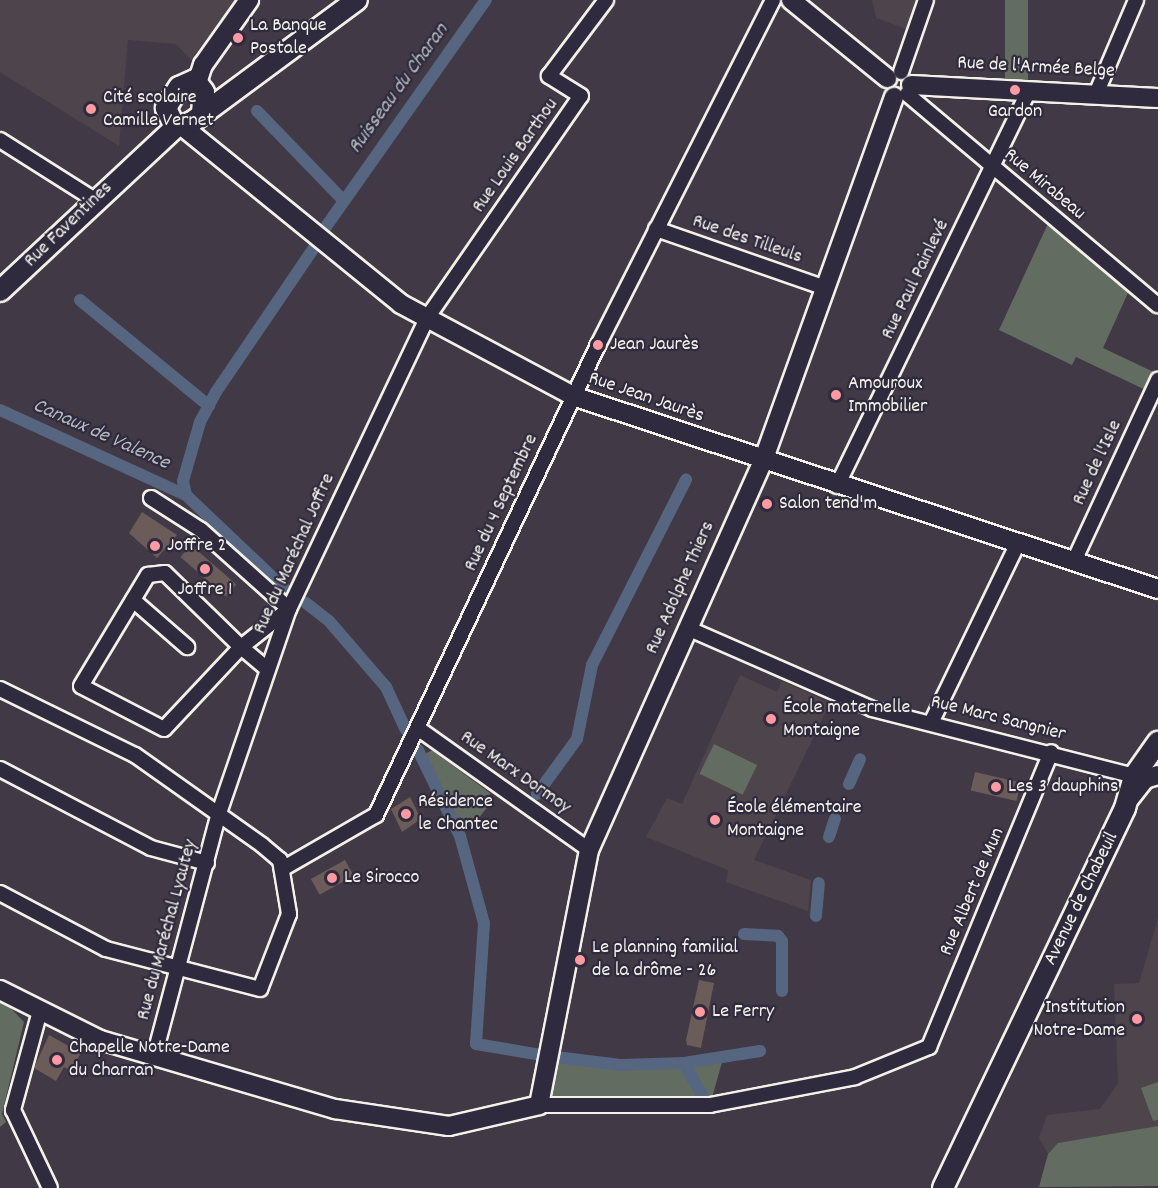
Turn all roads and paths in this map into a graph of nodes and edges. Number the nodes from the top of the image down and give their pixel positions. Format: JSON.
{"nodes":[{"id":1,"x":249,"y":0,"type":"edge"},
{"id":2,"x":357,"y":0,"type":"edge"},
{"id":3,"x":606,"y":0,"type":"edge"},
{"id":4,"x":773,"y":0,"type":"edge"},
{"id":5,"x":791,"y":0,"type":"edge"},
{"id":6,"x":926,"y":0,"type":"edge"},
{"id":7,"x":1136,"y":0,"type":"edge"},
{"id":8,"x":200,"y":83,"type":"junction"},
{"id":9,"x":238,"y":85,"type":"junction"},
{"id":10,"x":900,"y":85,"type":"junction"},
{"id":11,"x":1029,"y":91,"type":"junction"},
{"id":12,"x":1096,"y":94,"type":"junction"},
{"id":13,"x":1158,"y":98,"type":"edge"},
{"id":14,"x":166,"y":108,"type":"junction"},
{"id":15,"x":202,"y":113,"type":"junction"},
{"id":16,"x":180,"y":126,"type":"junction"},
{"id":17,"x":0,"y":140,"type":"edge"},
{"id":18,"x":137,"y":158,"type":"junction"},
{"id":19,"x":993,"y":167,"type":"junction"},
{"id":20,"x":95,"y":200,"type":"junction"},
{"id":21,"x":656,"y":229,"type":"junction"},
{"id":22,"x":825,"y":288,"type":"junction"},
{"id":23,"x":0,"y":291,"type":"edge"},
{"id":24,"x":1158,"y":305,"type":"edge"},
{"id":25,"x":427,"y":318,"type":"junction"},
{"id":26,"x":1158,"y":380,"type":"edge"},
{"id":27,"x":573,"y":396,"type":"junction"},
{"id":28,"x":763,"y":461,"type":"junction"},
{"id":29,"x":837,"y":486,"type":"junction"},
{"id":30,"x":151,"y":498,"type":"dead end"},
{"id":31,"x":1018,"y":543,"type":"junction"},
{"id":32,"x":1074,"y":561,"type":"junction"},
{"id":33,"x":1158,"y":589,"type":"edge"},
{"id":34,"x":133,"y":600,"type":"junction"},
{"id":35,"x":289,"y":609,"type":"junction"},
{"id":36,"x":687,"y":628,"type":"junction"},
{"id":37,"x":187,"y":647,"type":"dead end"},
{"id":38,"x":241,"y":647,"type":"junction"},
{"id":39,"x":267,"y":669,"type":"junction"},
{"id":40,"x":0,"y":689,"type":"edge"},
{"id":41,"x":932,"y":723,"type":"junction"},
{"id":42,"x":419,"y":729,"type":"junction"},
{"id":43,"x":1158,"y":742,"type":"edge"},
{"id":44,"x":1051,"y":752,"type":"junction"},
{"id":45,"x":0,"y":769,"type":"edge"},
{"id":46,"x":1158,"y":775,"type":"edge"},
{"id":47,"x":1134,"y":776,"type":"junction"},
{"id":48,"x":1128,"y":803,"type":"junction"},
{"id":49,"x":219,"y":813,"type":"junction"},
{"id":50,"x":589,"y":850,"type":"junction"},
{"id":51,"x":207,"y":863,"type":"junction"},
{"id":52,"x":282,"y":869,"type":"junction"},
{"id":53,"x":0,"y":893,"type":"edge"},
{"id":54,"x":179,"y":966,"type":"junction"},
{"id":55,"x":0,"y":990,"type":"edge"},
{"id":56,"x":40,"y":1011,"type":"junction"},
{"id":57,"x":154,"y":1057,"type":"junction"},
{"id":58,"x":539,"y":1105,"type":"junction"},
{"id":59,"x":50,"y":1188,"type":"edge"},
{"id":60,"x":943,"y":1188,"type":"edge"}],
"edges":[{"from":1,"to":8,"type":"street"},
{"from":2,"to":9,"type":"main road"},
{"from":3,"to":25,"type":"street","name":"Rue Louis Barthou"},
{"from":4,"to":21,"type":"street","name":"Rue du 4 Septembre"},
{"from":5,"to":10,"type":"street"},
{"from":6,"to":10,"type":"street"},
{"from":7,"to":12,"type":"street"},
{"from":8,"to":9,"type":"main road"},
{"from":8,"to":14,"type":"main road","name":"Rue Faventines"},
{"from":8,"to":15,"type":"main road"},
{"from":9,"to":15,"type":"main road"},
{"from":10,"to":11,"type":"street","name":"Rue de l'Armée Belge"},
{"from":10,"to":19,"type":"street","name":"Rue Mirabeau"},
{"from":10,"to":22,"type":"street","name":"Rue Adolphe Thiers"},
{"from":11,"to":12,"type":"street","name":"Rue de l'Armée Belge"},
{"from":11,"to":19,"type":"street","name":"Rue Paul Painlevé"},
{"from":12,"to":13,"type":"street","name":"Rue de l'Armée Belge"},
{"from":14,"to":16,"type":"main road"},
{"from":14,"to":18,"type":"main road","name":"Rue Faventines"},
{"from":15,"to":16,"type":"main road","name":"Rue Faventines"},
{"from":16,"to":18,"type":"main road","name":"Rue Faventines"},
{"from":16,"to":25,"type":"street","name":"Rue Jean Jaurès"},
{"from":17,"to":20,"type":"street"},
{"from":18,"to":20,"type":"main road","name":"Rue Faventines"},
{"from":19,"to":24,"type":"street","name":"Rue Mirabeau"},
{"from":19,"to":29,"type":"street","name":"Rue Paul Painlevé"},
{"from":20,"to":23,"type":"main road","name":"Rue Faventines"},
{"from":21,"to":22,"type":"street","name":"Rue des Tilleuls"},
{"from":21,"to":27,"type":"street","name":"Rue du 4 Septembre"},
{"from":22,"to":28,"type":"street","name":"Rue Adolphe Thiers"},
{"from":25,"to":27,"type":"street","name":"Rue Jean Jaurès"},
{"from":25,"to":35,"type":"street","name":"Rue du Maréchal Joffre"},
{"from":26,"to":32,"type":"street","name":"Rue de l'Isle"},
{"from":27,"to":28,"type":"street","name":"Rue Jean Jaurès"},
{"from":27,"to":42,"type":"street","name":"Rue du 4 Septembre"},
{"from":28,"to":29,"type":"street","name":"Rue Jean Jaurès"},
{"from":28,"to":36,"type":"street","name":"Rue Adolphe Thiers"},
{"from":29,"to":31,"type":"street","name":"Rue Jean Jaurès"},
{"from":30,"to":35,"type":"street"},
{"from":31,"to":32,"type":"street","name":"Rue Jean Jaurès"},
{"from":31,"to":41,"type":"street"},
{"from":32,"to":33,"type":"street","name":"Rue Jean Jaurès"},
{"from":34,"to":37,"type":"street"},
{"from":34,"to":38,"type":"street"},
{"from":34,"to":38,"type":"street"},
{"from":35,"to":38,"type":"street"},
{"from":35,"to":39,"type":"street","name":"Rue du Maréchal Joffre"},
{"from":36,"to":41,"type":"street","name":"Rue Marc Sangnier"},
{"from":36,"to":50,"type":"street","name":"Rue Adolphe Thiers"},
{"from":38,"to":39,"type":"street"},
{"from":39,"to":49,"type":"street","name":"Rue du Maréchal Joffre"},
{"from":40,"to":49,"type":"street"},
{"from":41,"to":44,"type":"street","name":"Rue Marc Sangnier"},
{"from":42,"to":50,"type":"street","name":"Rue Marx Dormoy"},
{"from":42,"to":52,"type":"street","name":"Rue du 4 Septembre"},
{"from":43,"to":47,"type":"main road","name":"Avenue de Chabeuil"},
{"from":44,"to":47,"type":"street","name":"Rue Marc Sangnier"},
{"from":44,"to":58,"type":"street","name":"Rue Albert de Mun"},
{"from":45,"to":51,"type":"street"},
{"from":46,"to":48,"type":"street"},
{"from":47,"to":48,"type":"main road","name":"Avenue de Chabeuil"},
{"from":48,"to":60,"type":"main road","name":"Avenue de Chabeuil"},
{"from":49,"to":51,"type":"street","name":"Rue du Maréchal Lyautey"},
{"from":49,"to":52,"type":"street"},
{"from":50,"to":58,"type":"street","name":"Rue Adolphe Thiers"},
{"from":51,"to":54,"type":"street","name":"Rue du Maréchal Lyautey"},
{"from":52,"to":54,"type":"street"},
{"from":53,"to":54,"type":"street"},
{"from":54,"to":57,"type":"street","name":"Rue du Maréchal Lyautey"},
{"from":55,"to":56,"type":"street"},
{"from":56,"to":57,"type":"street"},
{"from":56,"to":59,"type":"street"},
{"from":57,"to":58,"type":"street"}]}
